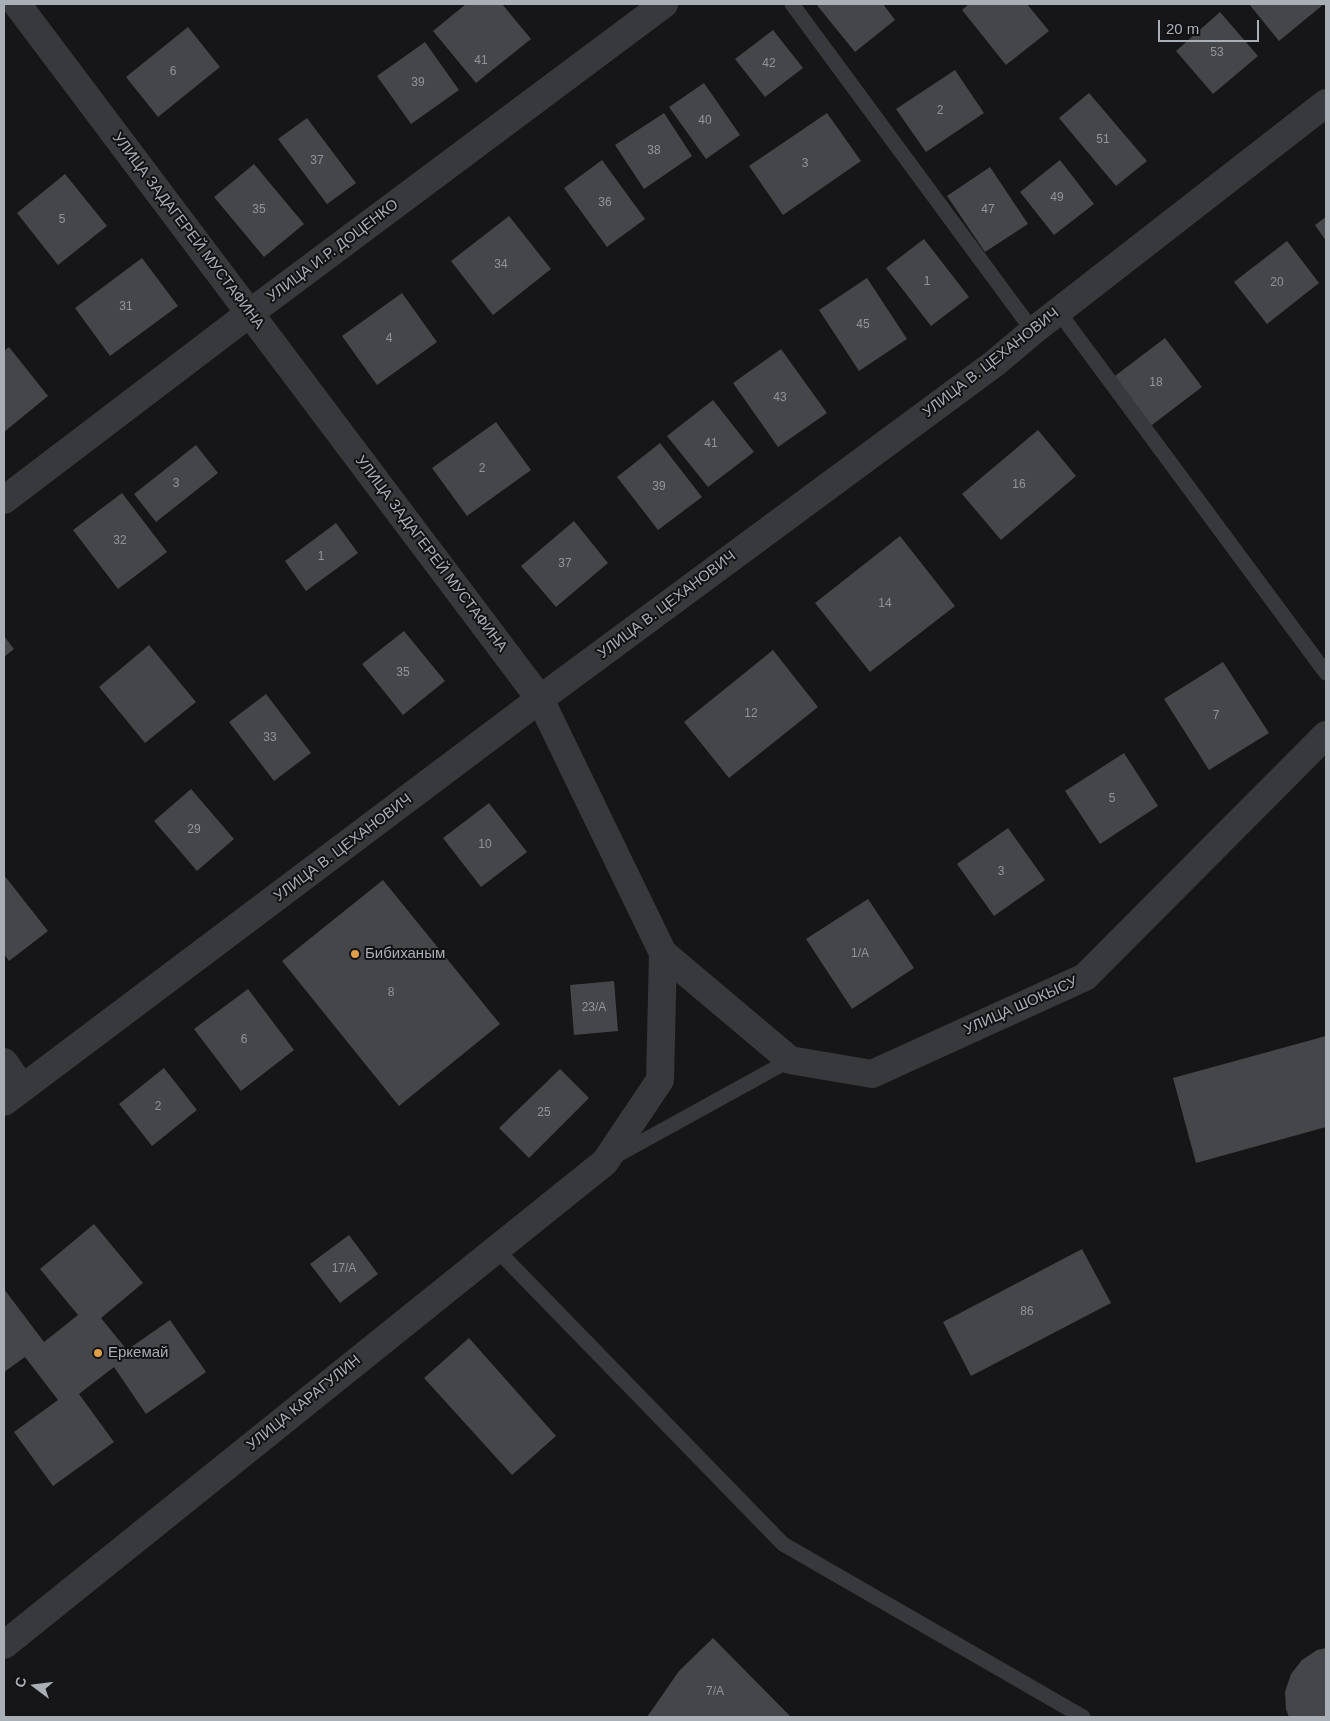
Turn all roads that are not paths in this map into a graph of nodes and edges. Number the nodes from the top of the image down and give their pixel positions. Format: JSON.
{"nodes":[{"id":1,"x":17,"y":4,"type":"edge"},
{"id":2,"x":664,"y":4,"type":"edge"},
{"id":3,"x":792,"y":4,"type":"edge"},
{"id":4,"x":1326,"y":103,"type":"edge"},
{"id":5,"x":1058,"y":311,"type":"junction"},
{"id":6,"x":250,"y":313,"type":"junction"},
{"id":7,"x":1033,"y":331,"type":"junction"},
{"id":8,"x":4,"y":500,"type":"edge"},
{"id":9,"x":1326,"y":673,"type":"edge"},
{"id":10,"x":540,"y":699,"type":"junction"},
{"id":11,"x":1326,"y":735,"type":"edge"},
{"id":12,"x":663,"y":953,"type":"junction"},
{"id":13,"x":790,"y":1060,"type":"junction"},
{"id":14,"x":4,"y":1062,"type":"edge"},
{"id":15,"x":13,"y":1095,"type":"edge"},
{"id":16,"x":605,"y":1162,"type":"junction"},
{"id":17,"x":496,"y":1249,"type":"junction"},
{"id":18,"x":4,"y":1645,"type":"edge"},
{"id":19,"x":1083,"y":1717,"type":"edge"}],
"edges":[{"from":1,"to":6,"type":"street","name":"УЛИЦА ЗАДАГЕРЕЙ МУСТАФИНА"},
{"from":2,"to":6,"type":"street","name":"УЛИЦА И.Р. ДОЦЕНКО"},
{"from":3,"to":7,"type":"lane"},
{"from":4,"to":5,"type":"street","name":"УЛИЦА В. ЦЕХАНОВИЧ"},
{"from":5,"to":7,"type":"street","name":"УЛИЦА В. ЦЕХАНОВИЧ"},
{"from":5,"to":9,"type":"lane"},
{"from":6,"to":8,"type":"street","name":"УЛИЦА И.Р. ДОЦЕНКО"},
{"from":6,"to":10,"type":"street","name":"УЛИЦА ЗАДАГЕРЕЙ МУСТАФИНА"},
{"from":7,"to":10,"type":"street","name":"УЛИЦА В. ЦЕХАНОВИЧ"},
{"from":10,"to":12,"type":"street","name":"УЛИЦА ЗАДАГЕРЕЙ МУСТАФИНА"},
{"from":10,"to":15,"type":"street","name":"УЛИЦА В. ЦЕХАНОВИЧ"},
{"from":11,"to":13,"type":"street","name":"УЛИЦА ШОКЫСУ"},
{"from":12,"to":13,"type":"street"},
{"from":12,"to":16,"type":"street","name":"УЛИЦА ЗАДАГЕРЕЙ МУСТАФИНА"},
{"from":13,"to":16,"type":"lane"},
{"from":14,"to":15,"type":"street"},
{"from":16,"to":17,"type":"street","name":"УЛИЦА КАРАГУЛИН"},
{"from":17,"to":18,"type":"street","name":"УЛИЦА КАРАГУЛИН"},
{"from":17,"to":19,"type":"lane"}]}
